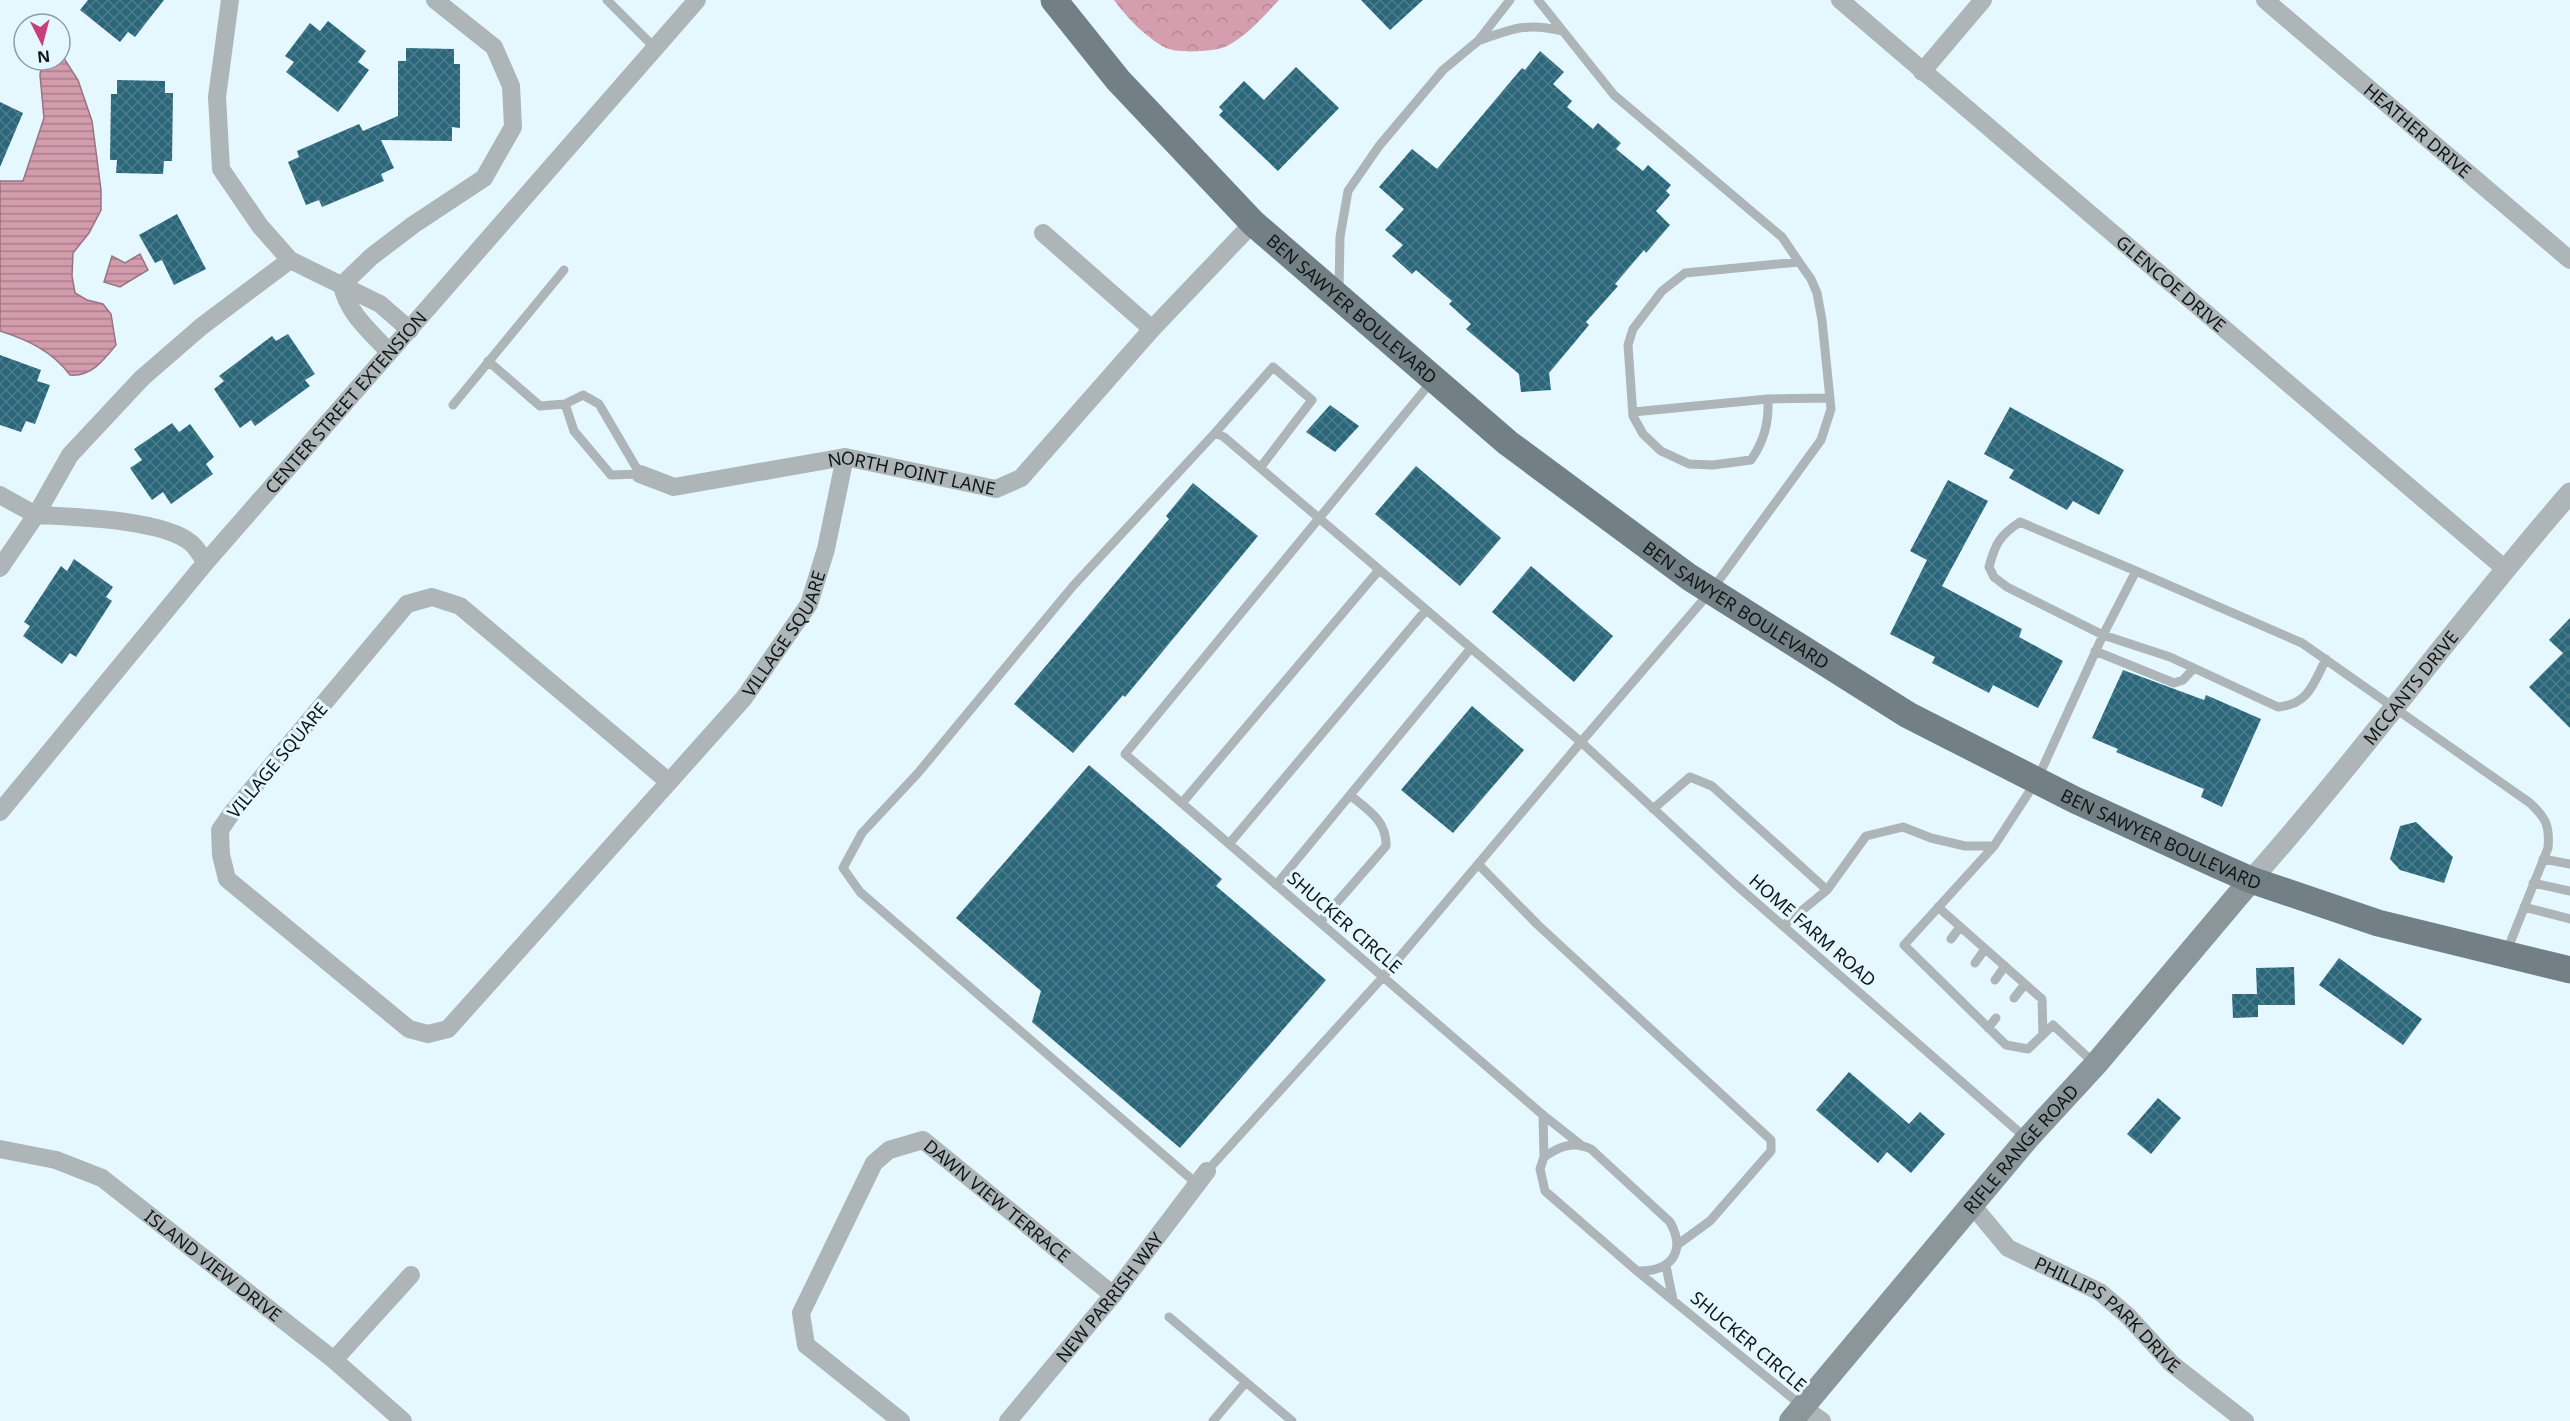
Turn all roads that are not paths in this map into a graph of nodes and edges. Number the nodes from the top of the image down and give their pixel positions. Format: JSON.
{"nodes":[{"id":1,"x":230,"y":0,"type":"edge"},
{"id":2,"x":435,"y":0,"type":"edge"},
{"id":3,"x":607,"y":0,"type":"edge"},
{"id":4,"x":697,"y":0,"type":"edge"},
{"id":5,"x":1054,"y":0,"type":"edge"},
{"id":6,"x":1510,"y":0,"type":"edge"},
{"id":7,"x":1538,"y":0,"type":"edge"},
{"id":8,"x":1840,"y":0,"type":"edge"},
{"id":9,"x":1983,"y":0,"type":"edge"},
{"id":10,"x":2265,"y":0,"type":"edge"},
{"id":11,"x":1562,"y":31,"type":"junction"},
{"id":12,"x":1478,"y":41,"type":"junction"},
{"id":13,"x":655,"y":48,"type":"junction"},
{"id":14,"x":1922,"y":72,"type":"junction"},
{"id":15,"x":1253,"y":223,"type":"junction"},
{"id":16,"x":1043,"y":233,"type":"dead end"},
{"id":17,"x":290,"y":260,"type":"junction"},
{"id":18,"x":2570,"y":260,"type":"edge"},
{"id":19,"x":1799,"y":262,"type":"junction"},
{"id":20,"x":564,"y":270,"type":"dead end"},
{"id":21,"x":342,"y":285,"type":"junction"},
{"id":22,"x":1339,"y":297,"type":"junction"},
{"id":23,"x":1152,"y":329,"type":"junction"},
{"id":24,"x":410,"y":330,"type":"junction"},
{"id":25,"x":389,"y":352,"type":"junction"},
{"id":26,"x":488,"y":361,"type":"junction"},
{"id":27,"x":1433,"y":379,"type":"junction"},
{"id":28,"x":1830,"y":398,"type":"junction"},
{"id":29,"x":1768,"y":399,"type":"junction"},
{"id":30,"x":565,"y":404,"type":"junction"},
{"id":31,"x":453,"y":405,"type":"dead end"},
{"id":32,"x":1633,"y":412,"type":"junction"},
{"id":33,"x":1215,"y":433,"type":"junction"},
{"id":34,"x":845,"y":457,"type":"junction"},
{"id":35,"x":1260,"y":468,"type":"junction"},
{"id":36,"x":640,"y":474,"type":"junction"},
{"id":37,"x":2570,"y":493,"type":"edge"},
{"id":38,"x":0,"y":495,"type":"edge"},
{"id":39,"x":36,"y":515,"type":"junction"},
{"id":40,"x":1319,"y":518,"type":"junction"},
{"id":41,"x":206,"y":562,"type":"junction"},
{"id":42,"x":0,"y":568,"type":"edge"},
{"id":43,"x":2504,"y":568,"type":"junction"},
{"id":44,"x":1379,"y":570,"type":"junction"},
{"id":45,"x":2136,"y":571,"type":"junction"},
{"id":46,"x":1711,"y":591,"type":"junction"},
{"id":47,"x":1426,"y":610,"type":"junction"},
{"id":48,"x":2103,"y":635,"type":"junction"},
{"id":49,"x":1471,"y":648,"type":"junction"},
{"id":50,"x":2095,"y":651,"type":"junction"},
{"id":51,"x":2326,"y":659,"type":"junction"},
{"id":52,"x":2194,"y":668,"type":"junction"},
{"id":53,"x":2396,"y":708,"type":"junction"},
{"id":54,"x":1581,"y":742,"type":"junction"},
{"id":55,"x":2037,"y":780,"type":"junction"},
{"id":56,"x":669,"y":782,"type":"junction"},
{"id":57,"x":1350,"y":795,"type":"junction"},
{"id":58,"x":1182,"y":803,"type":"junction"},
{"id":59,"x":1653,"y":809,"type":"junction"},
{"id":60,"x":0,"y":812,"type":"edge"},
{"id":61,"x":1229,"y":844,"type":"junction"},
{"id":62,"x":1994,"y":846,"type":"junction"},
{"id":63,"x":2544,"y":859,"type":"junction"},
{"id":64,"x":1478,"y":864,"type":"junction"},
{"id":65,"x":2570,"y":864,"type":"edge"},
{"id":66,"x":2251,"y":880,"type":"junction"},
{"id":67,"x":2533,"y":883,"type":"junction"},
{"id":68,"x":1276,"y":885,"type":"junction"},
{"id":69,"x":1827,"y":890,"type":"junction"},
{"id":70,"x":2570,"y":891,"type":"edge"},
{"id":71,"x":1938,"y":907,"type":"junction"},
{"id":72,"x":2524,"y":907,"type":"junction"},
{"id":73,"x":2570,"y":919,"type":"edge"},
{"id":74,"x":1320,"y":922,"type":"junction"},
{"id":75,"x":1783,"y":926,"type":"junction"},
{"id":76,"x":1960,"y":927,"type":"junction"},
{"id":77,"x":1951,"y":939,"type":"dead end"},
{"id":78,"x":1985,"y":949,"type":"junction"},
{"id":79,"x":2505,"y":954,"type":"junction"},
{"id":80,"x":1933,"y":959,"type":"dead end"},
{"id":81,"x":1976,"y":963,"type":"dead end"},
{"id":82,"x":2005,"y":966,"type":"junction"},
{"id":83,"x":1926,"y":967,"type":"junction"},
{"id":84,"x":2570,"y":970,"type":"edge"},
{"id":85,"x":1383,"y":977,"type":"junction"},
{"id":86,"x":1995,"y":980,"type":"dead end"},
{"id":87,"x":2025,"y":984,"type":"junction"},
{"id":88,"x":2014,"y":998,"type":"dead end"},
{"id":89,"x":1978,"y":1001,"type":"dead end"},
{"id":90,"x":1970,"y":1010,"type":"junction"},
{"id":91,"x":1996,"y":1018,"type":"dead end"},
{"id":92,"x":1988,"y":1028,"type":"junction"},
{"id":93,"x":2043,"y":1035,"type":"junction"},
{"id":94,"x":2096,"y":1064,"type":"junction"},
{"id":95,"x":1543,"y":1115,"type":"junction"},
{"id":96,"x":2027,"y":1138,"type":"junction"},
{"id":97,"x":1581,"y":1145,"type":"junction"},
{"id":98,"x":0,"y":1149,"type":"edge"},
{"id":99,"x":1544,"y":1157,"type":"junction"},
{"id":100,"x":1202,"y":1178,"type":"junction"},
{"id":101,"x":1973,"y":1206,"type":"junction"},
{"id":102,"x":1677,"y":1245,"type":"junction"},
{"id":103,"x":1666,"y":1266,"type":"junction"},
{"id":104,"x":1637,"y":1271,"type":"junction"},
{"id":105,"x":411,"y":1275,"type":"dead end"},
{"id":106,"x":1113,"y":1295,"type":"junction"},
{"id":107,"x":1673,"y":1300,"type":"junction"},
{"id":108,"x":1169,"y":1317,"type":"dead end"},
{"id":109,"x":334,"y":1360,"type":"junction"},
{"id":110,"x":1246,"y":1382,"type":"junction"},
{"id":111,"x":1806,"y":1417,"type":"edge"},
{"id":112,"x":404,"y":1421,"type":"edge"},
{"id":113,"x":901,"y":1421,"type":"edge"},
{"id":114,"x":1008,"y":1421,"type":"edge"},
{"id":115,"x":1213,"y":1421,"type":"edge"},
{"id":116,"x":1292,"y":1421,"type":"edge"},
{"id":117,"x":2245,"y":1421,"type":"edge"}],
"edges":[{"from":1,"to":17,"type":"street"},
{"from":2,"to":21,"type":"street"},
{"from":3,"to":13,"type":"lane"},
{"from":4,"to":13,"type":"street","name":"CENTER STREET EXTENSION"},
{"from":5,"to":15,"type":"main road","name":"BEN SAWYER BOULEVARD"},
{"from":6,"to":12,"type":"lane"},
{"from":7,"to":11,"type":"lane"},
{"from":8,"to":14,"type":"street","name":"GLENCOE DRIVE"},
{"from":9,"to":14,"type":"street"},
{"from":10,"to":18,"type":"street","name":"HEATHER DRIVE"},
{"from":11,"to":12,"type":"lane"},
{"from":11,"to":19,"type":"lane"},
{"from":12,"to":22,"type":"lane"},
{"from":13,"to":24,"type":"street","name":"CENTER STREET EXTENSION"},
{"from":14,"to":43,"type":"street","name":"GLENCOE DRIVE"},
{"from":15,"to":22,"type":"main road","name":"BEN SAWYER BOULEVARD"},
{"from":15,"to":23,"type":"street","name":"NORTH POINT LANE"},
{"from":16,"to":23,"type":"street"},
{"from":17,"to":21,"type":"street"},
{"from":17,"to":39,"type":"street"},
{"from":19,"to":28,"type":"lane"},
{"from":19,"to":32,"type":"lane"},
{"from":20,"to":26,"type":"lane"},
{"from":21,"to":24,"type":"street"},
{"from":21,"to":25,"type":"street"},
{"from":22,"to":27,"type":"main road","name":"BEN SAWYER BOULEVARD"},
{"from":23,"to":34,"type":"street","name":"NORTH POINT LANE"},
{"from":24,"to":25,"type":"street","name":"CENTER STREET EXTENSION"},
{"from":25,"to":41,"type":"street","name":"CENTER STREET EXTENSION"},
{"from":26,"to":30,"type":"lane"},
{"from":26,"to":31,"type":"lane"},
{"from":27,"to":40,"type":"lane"},
{"from":27,"to":46,"type":"main road","name":"BEN SAWYER BOULEVARD"},
{"from":28,"to":29,"type":"lane"},
{"from":28,"to":46,"type":"lane"},
{"from":29,"to":32,"type":"lane"},
{"from":29,"to":32,"type":"lane"},
{"from":30,"to":36,"type":"lane"},
{"from":30,"to":36,"type":"lane"},
{"from":33,"to":35,"type":"lane","name":"HOME FARM ROAD"},
{"from":33,"to":35,"type":"lane"},
{"from":33,"to":100,"type":"lane"},
{"from":34,"to":36,"type":"street","name":"NORTH POINT LANE"},
{"from":34,"to":56,"type":"street","name":"VILLAGE SQUARE"},
{"from":35,"to":40,"type":"lane","name":"HOME FARM ROAD"},
{"from":37,"to":43,"type":"street","name":"MCCANTS DRIVE"},
{"from":38,"to":39,"type":"street"},
{"from":39,"to":41,"type":"street"},
{"from":39,"to":42,"type":"street"},
{"from":40,"to":44,"type":"lane","name":"HOME FARM ROAD"},
{"from":40,"to":58,"type":"lane","name":"SHUCKER CIRCLE"},
{"from":41,"to":60,"type":"street","name":"CENTER STREET EXTENSION"},
{"from":43,"to":53,"type":"street","name":"MCCANTS DRIVE"},
{"from":44,"to":47,"type":"lane","name":"HOME FARM ROAD"},
{"from":44,"to":58,"type":"lane"},
{"from":45,"to":48,"type":"lane"},
{"from":45,"to":48,"type":"lane"},
{"from":45,"to":51,"type":"lane"},
{"from":46,"to":54,"type":"lane"},
{"from":46,"to":55,"type":"main road","name":"BEN SAWYER BOULEVARD"},
{"from":47,"to":49,"type":"lane","name":"HOME FARM ROAD"},
{"from":47,"to":61,"type":"lane"},
{"from":48,"to":50,"type":"lane"},
{"from":48,"to":52,"type":"lane"},
{"from":49,"to":54,"type":"lane","name":"HOME FARM ROAD"},
{"from":49,"to":57,"type":"lane"},
{"from":50,"to":52,"type":"lane"},
{"from":50,"to":55,"type":"lane"},
{"from":51,"to":52,"type":"lane"},
{"from":51,"to":53,"type":"lane"},
{"from":53,"to":63,"type":"lane"},
{"from":53,"to":66,"type":"street","name":"MCCANTS DRIVE"},
{"from":54,"to":59,"type":"lane","name":"HOME FARM ROAD"},
{"from":54,"to":64,"type":"lane"},
{"from":55,"to":62,"type":"lane"},
{"from":55,"to":66,"type":"main road","name":"BEN SAWYER BOULEVARD"},
{"from":56,"to":56,"type":"street","name":"VILLAGE SQUARE"},
{"from":57,"to":68,"type":"lane"},
{"from":57,"to":74,"type":"lane"},
{"from":58,"to":61,"type":"lane","name":"SHUCKER CIRCLE"},
{"from":59,"to":69,"type":"lane"},
{"from":59,"to":75,"type":"lane","name":"HOME FARM ROAD"},
{"from":61,"to":68,"type":"lane","name":"SHUCKER CIRCLE"},
{"from":62,"to":69,"type":"lane"},
{"from":62,"to":71,"type":"lane"},
{"from":63,"to":65,"type":"lane"},
{"from":63,"to":67,"type":"lane"},
{"from":64,"to":85,"type":"lane"},
{"from":64,"to":102,"type":"lane"},
{"from":66,"to":79,"type":"main road","name":"BEN SAWYER BOULEVARD"},
{"from":66,"to":94,"type":"main road","name":"RIFLE RANGE ROAD"},
{"from":67,"to":70,"type":"lane"},
{"from":67,"to":72,"type":"lane"},
{"from":68,"to":74,"type":"lane","name":"SHUCKER CIRCLE"},
{"from":69,"to":75,"type":"lane"},
{"from":71,"to":76,"type":"lane"},
{"from":71,"to":83,"type":"lane"},
{"from":72,"to":73,"type":"lane"},
{"from":72,"to":79,"type":"lane"},
{"from":74,"to":85,"type":"lane","name":"SHUCKER CIRCLE"},
{"from":75,"to":96,"type":"lane","name":"HOME FARM ROAD"},
{"from":76,"to":77,"type":"lane"},
{"from":76,"to":78,"type":"lane"},
{"from":78,"to":81,"type":"lane"},
{"from":78,"to":82,"type":"lane"},
{"from":79,"to":84,"type":"main road","name":"BEN SAWYER BOULEVARD"},
{"from":80,"to":83,"type":"lane"},
{"from":82,"to":86,"type":"lane"},
{"from":82,"to":87,"type":"lane"},
{"from":83,"to":90,"type":"lane"},
{"from":85,"to":95,"type":"lane","name":"SHUCKER CIRCLE"},
{"from":85,"to":100,"type":"lane"},
{"from":87,"to":88,"type":"lane"},
{"from":87,"to":93,"type":"lane"},
{"from":89,"to":90,"type":"lane"},
{"from":90,"to":92,"type":"lane"},
{"from":91,"to":92,"type":"lane"},
{"from":92,"to":93,"type":"lane"},
{"from":93,"to":94,"type":"lane"},
{"from":94,"to":96,"type":"main road","name":"RIFLE RANGE ROAD"},
{"from":95,"to":97,"type":"lane","name":"SHUCKER CIRCLE"},
{"from":95,"to":99,"type":"lane","name":"SHUCKER CIRCLE"},
{"from":96,"to":101,"type":"main road","name":"RIFLE RANGE ROAD"},
{"from":97,"to":99,"type":"lane"},
{"from":97,"to":102,"type":"lane","name":"SHUCKER CIRCLE"},
{"from":98,"to":109,"type":"street","name":"ISLAND VIEW DRIVE"},
{"from":99,"to":104,"type":"lane","name":"SHUCKER CIRCLE"},
{"from":100,"to":106,"type":"street","name":"NEW PARRISH WAY"},
{"from":101,"to":111,"type":"main road","name":"RIFLE RANGE ROAD"},
{"from":101,"to":117,"type":"street","name":"PHILLIPS PARK DRIVE"},
{"from":102,"to":103,"type":"lane"},
{"from":103,"to":104,"type":"lane"},
{"from":103,"to":107,"type":"lane","name":"SHUCKER CIRCLE"},
{"from":104,"to":107,"type":"lane","name":"SHUCKER CIRCLE"},
{"from":105,"to":109,"type":"street"},
{"from":106,"to":113,"type":"street","name":"DAWN VIEW TERRACE"},
{"from":106,"to":114,"type":"street","name":"NEW PARRISH WAY"},
{"from":107,"to":111,"type":"lane","name":"SHUCKER CIRCLE"},
{"from":108,"to":110,"type":"lane"},
{"from":109,"to":112,"type":"street","name":"ISLAND VIEW DRIVE"},
{"from":110,"to":115,"type":"lane"},
{"from":110,"to":116,"type":"lane"}]}
